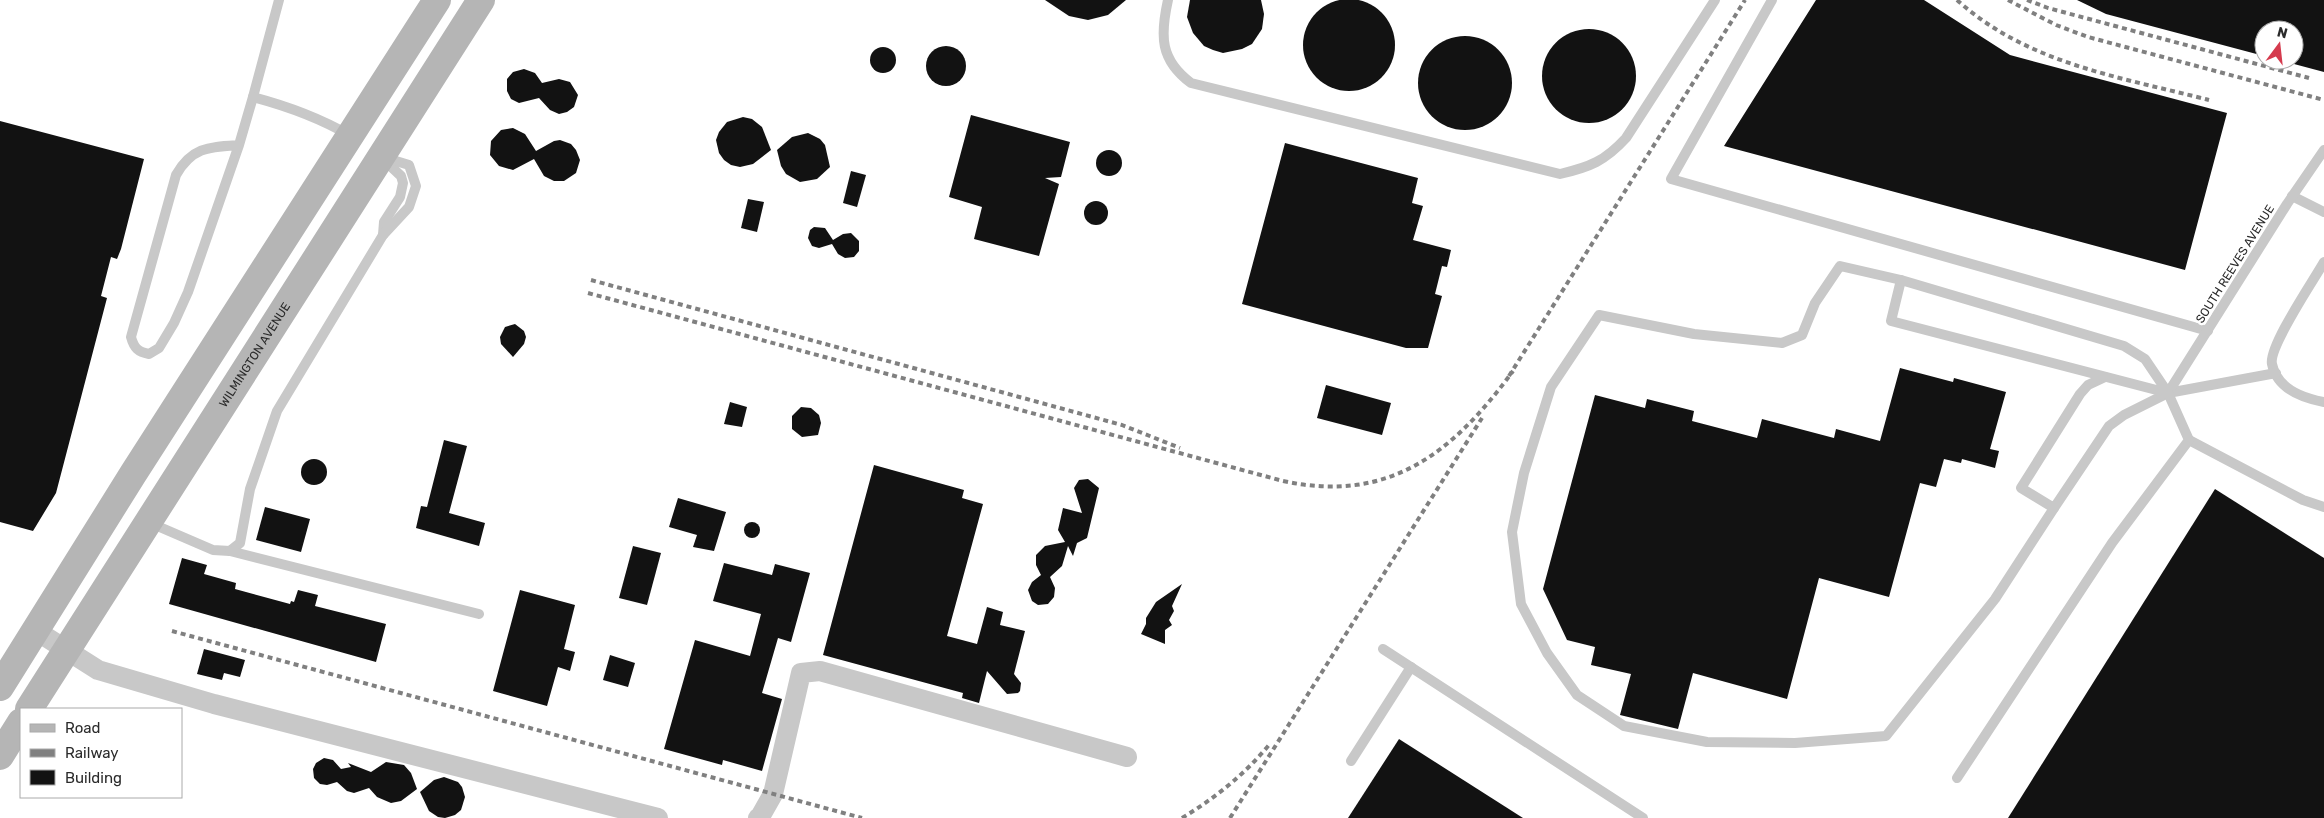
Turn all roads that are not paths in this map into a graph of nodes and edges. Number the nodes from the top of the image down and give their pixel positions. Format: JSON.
{"nodes":[{"id":1,"x":279,"y":0,"type":"edge"},
{"id":2,"x":437,"y":0,"type":"edge"},
{"id":3,"x":481,"y":0,"type":"edge"},
{"id":4,"x":1168,"y":0,"type":"edge"},
{"id":5,"x":1715,"y":0,"type":"edge"},
{"id":6,"x":1772,"y":0,"type":"edge"},
{"id":7,"x":253,"y":97,"type":"junction"},
{"id":8,"x":350,"y":136,"type":"junction"},
{"id":9,"x":239,"y":145,"type":"junction"},
{"id":10,"x":2324,"y":150,"type":"edge"},
{"id":11,"x":381,"y":156,"type":"junction"},
{"id":12,"x":2292,"y":196,"type":"junction"},
{"id":13,"x":2324,"y":212,"type":"edge"},
{"id":14,"x":2324,"y":262,"type":"edge"},
{"id":15,"x":1901,"y":280,"type":"junction"},
{"id":16,"x":2208,"y":331,"type":"junction"},
{"id":17,"x":2276,"y":373,"type":"junction"},
{"id":18,"x":2106,"y":377,"type":"junction"},
{"id":19,"x":2168,"y":393,"type":"junction"},
{"id":20,"x":2324,"y":402,"type":"edge"},
{"id":21,"x":2189,"y":440,"type":"junction"},
{"id":22,"x":2324,"y":507,"type":"edge"},
{"id":23,"x":2054,"y":508,"type":"junction"},
{"id":24,"x":147,"y":522,"type":"junction"},
{"id":25,"x":230,"y":551,"type":"junction"},
{"id":26,"x":479,"y":614,"type":"dead end"},
{"id":27,"x":35,"y":630,"type":"junction"},
{"id":28,"x":1383,"y":649,"type":"dead end"},
{"id":29,"x":67,"y":650,"type":"junction"},
{"id":30,"x":1411,"y":667,"type":"junction"},
{"id":31,"x":0,"y":687,"type":"edge"},
{"id":32,"x":31,"y":708,"type":"edge"},
{"id":33,"x":20,"y":724,"type":"edge"},
{"id":34,"x":0,"y":756,"type":"edge"},
{"id":35,"x":1126,"y":757,"type":"dead end"},
{"id":36,"x":1351,"y":761,"type":"dead end"},
{"id":37,"x":1957,"y":778,"type":"dead end"},
{"id":38,"x":658,"y":818,"type":"edge"},
{"id":39,"x":758,"y":818,"type":"edge"},
{"id":40,"x":1644,"y":818,"type":"edge"}],
"edges":[{"from":1,"to":7,"type":"lane"},
{"from":2,"to":8,"type":"main road"},
{"from":3,"to":11,"type":"main road","name":"WILMINGTON AVENUE"},
{"from":4,"to":5,"type":"lane"},
{"from":6,"to":16,"type":"lane"},
{"from":7,"to":8,"type":"lane"},
{"from":7,"to":9,"type":"lane"},
{"from":8,"to":11,"type":"main road"},
{"from":8,"to":27,"type":"main road"},
{"from":9,"to":9,"type":"lane"},
{"from":10,"to":12,"type":"lane","name":"SOUTH REEVES AVENUE"},
{"from":11,"to":24,"type":"main road","name":"WILMINGTON AVENUE"},
{"from":11,"to":25,"type":"lane"},
{"from":12,"to":13,"type":"lane"},
{"from":12,"to":16,"type":"lane","name":"SOUTH REEVES AVENUE"},
{"from":14,"to":17,"type":"lane"},
{"from":15,"to":18,"type":"lane"},
{"from":15,"to":19,"type":"lane"},
{"from":15,"to":23,"type":"lane"},
{"from":16,"to":19,"type":"lane","name":"SOUTH REEVES AVENUE"},
{"from":17,"to":19,"type":"lane"},
{"from":17,"to":20,"type":"lane"},
{"from":18,"to":19,"type":"lane"},
{"from":18,"to":23,"type":"lane"},
{"from":19,"to":21,"type":"lane"},
{"from":19,"to":23,"type":"lane"},
{"from":21,"to":22,"type":"lane"},
{"from":21,"to":37,"type":"lane"},
{"from":24,"to":25,"type":"lane"},
{"from":24,"to":29,"type":"main road","name":"WILMINGTON AVENUE"},
{"from":25,"to":26,"type":"lane"},
{"from":27,"to":29,"type":"street"},
{"from":27,"to":31,"type":"main road"},
{"from":28,"to":30,"type":"lane"},
{"from":29,"to":32,"type":"main road","name":"WILMINGTON AVENUE"},
{"from":29,"to":38,"type":"street"},
{"from":30,"to":36,"type":"lane"},
{"from":30,"to":40,"type":"lane"},
{"from":33,"to":34,"type":"main road"},
{"from":35,"to":39,"type":"street"}]}
